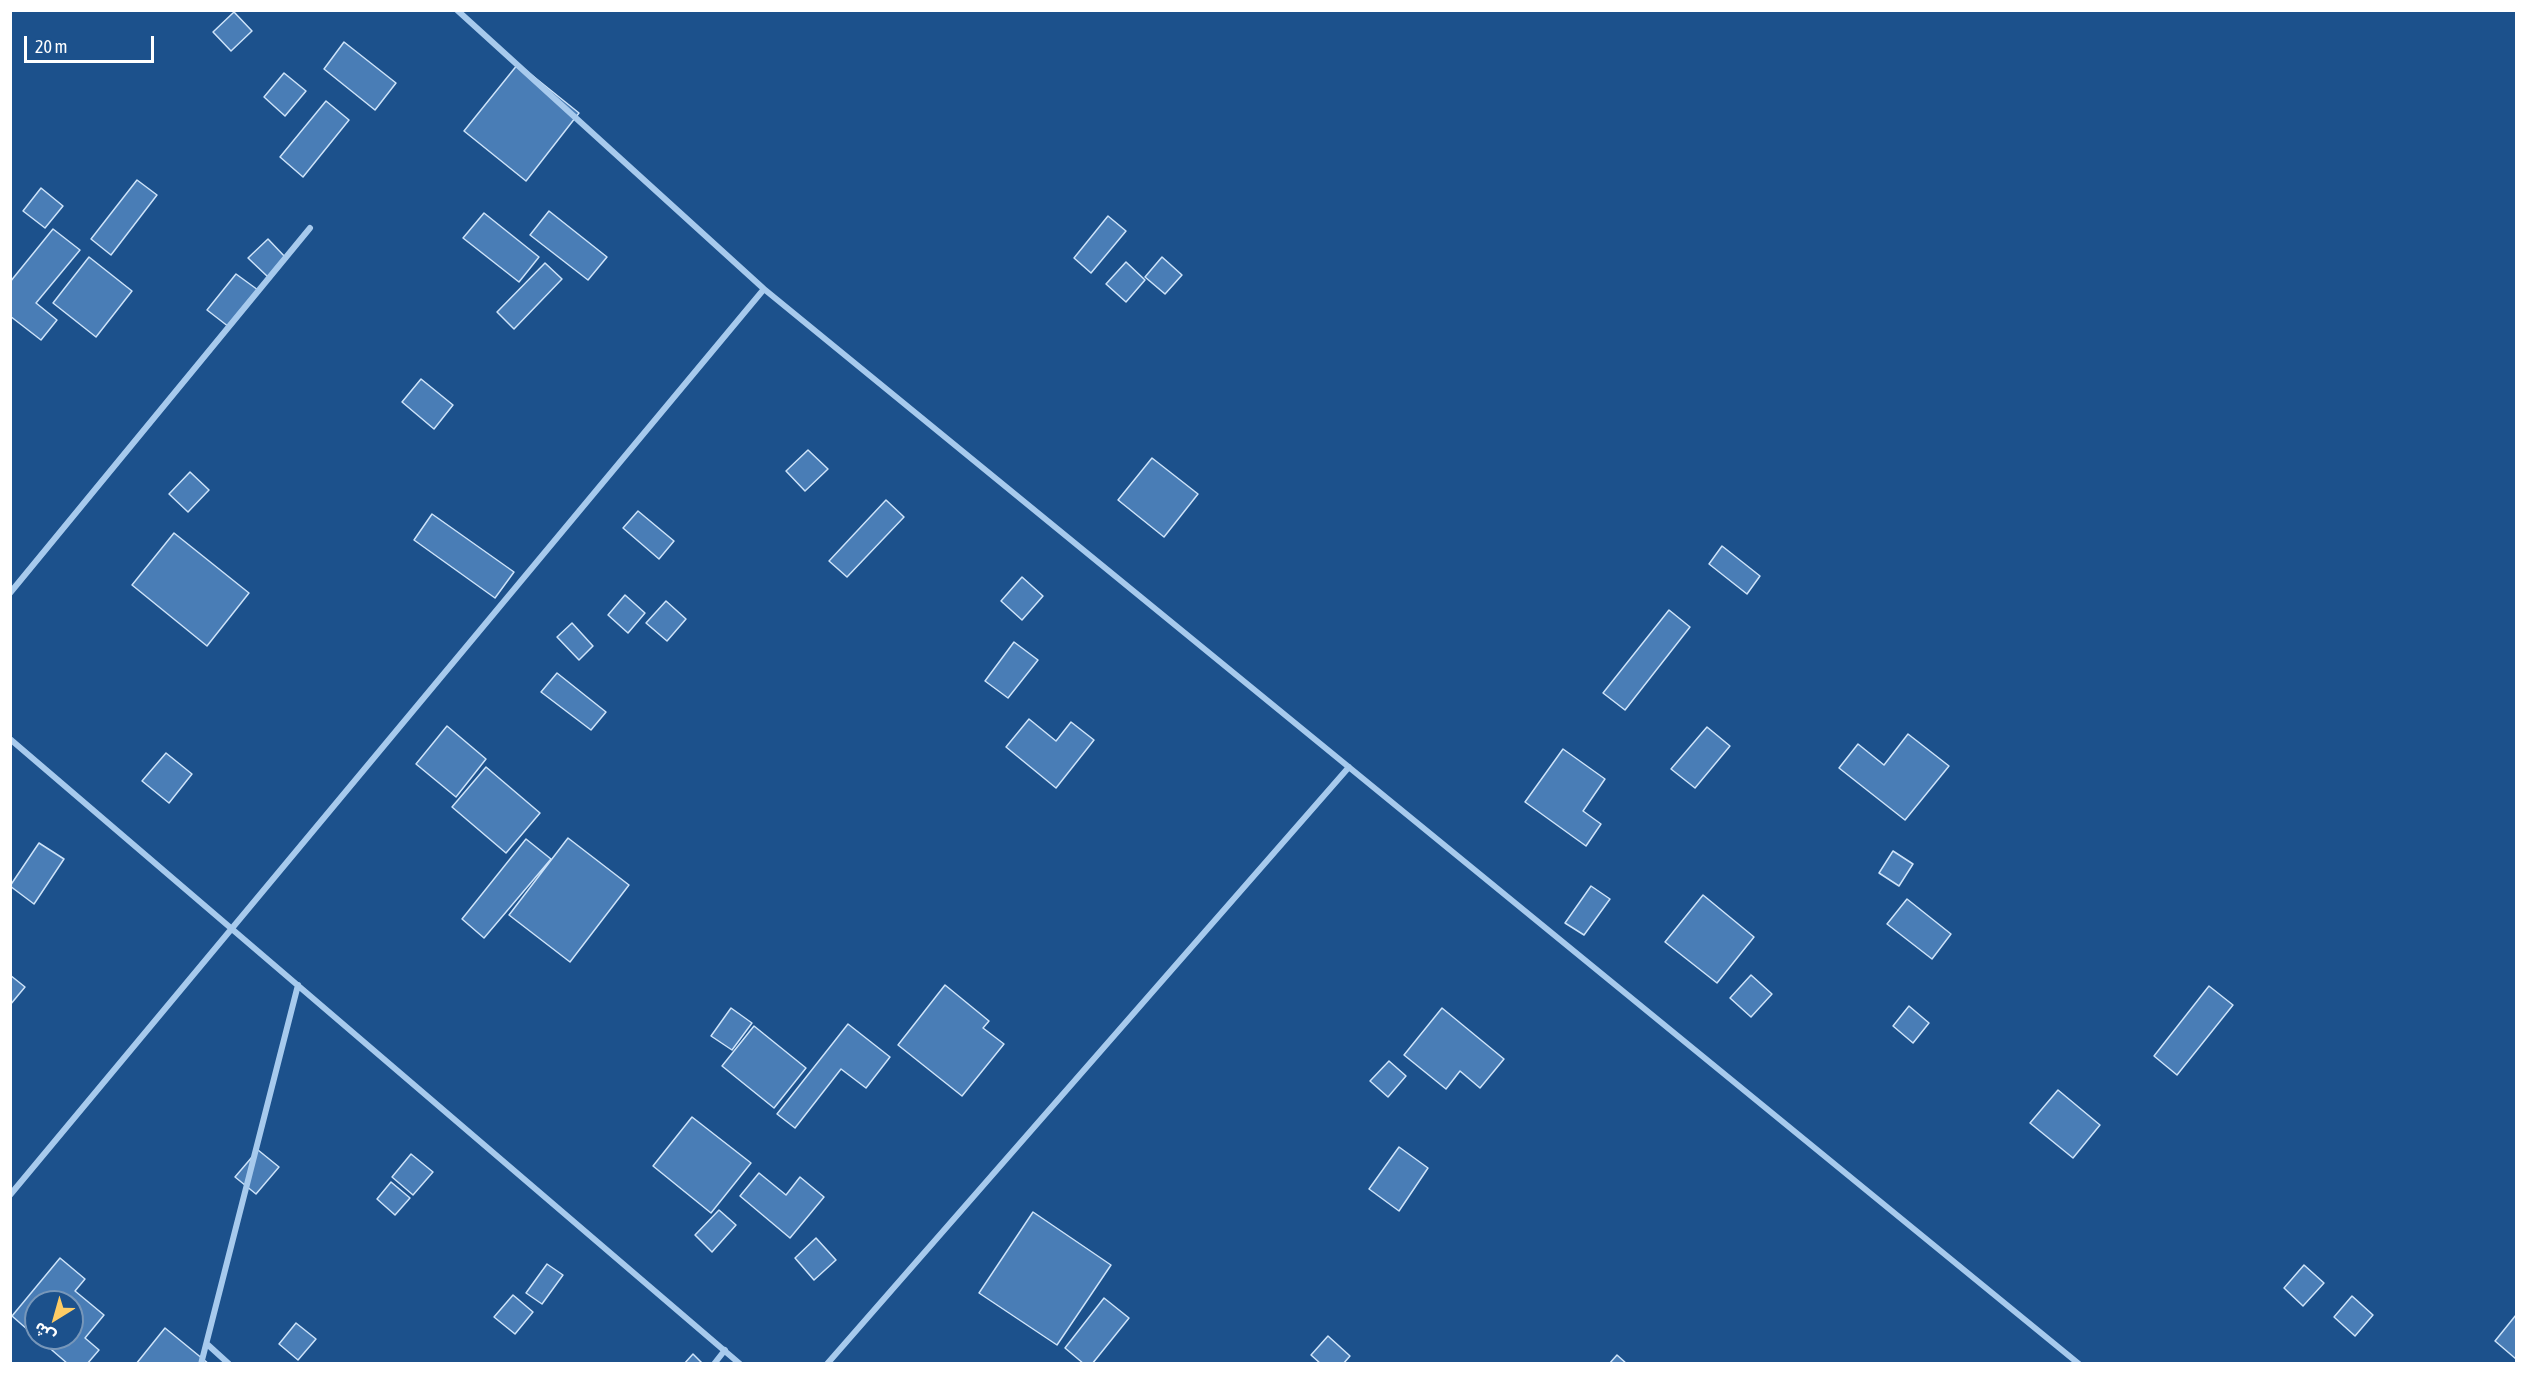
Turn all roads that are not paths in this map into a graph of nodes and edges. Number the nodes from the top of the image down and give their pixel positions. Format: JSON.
{"nodes":[{"id":1,"x":457,"y":10,"type":"edge"},
{"id":2,"x":310,"y":228,"type":"dead end"},
{"id":3,"x":764,"y":288,"type":"junction"},
{"id":4,"x":10,"y":593,"type":"edge"},
{"id":5,"x":10,"y":739,"type":"edge"},
{"id":6,"x":1349,"y":767,"type":"junction"},
{"id":7,"x":232,"y":928,"type":"junction"},
{"id":8,"x":298,"y":985,"type":"junction"},
{"id":9,"x":10,"y":1196,"type":"edge"},
{"id":10,"x":207,"y":1344,"type":"junction"},
{"id":11,"x":725,"y":1350,"type":"junction"},
{"id":12,"x":201,"y":1364,"type":"edge"},
{"id":13,"x":229,"y":1364,"type":"edge"},
{"id":14,"x":714,"y":1364,"type":"edge"},
{"id":15,"x":741,"y":1364,"type":"edge"},
{"id":16,"x":827,"y":1364,"type":"edge"},
{"id":17,"x":2079,"y":1364,"type":"edge"}],
"edges":[{"from":1,"to":3,"type":"street"},
{"from":2,"to":4,"type":"street"},
{"from":3,"to":6,"type":"street"},
{"from":3,"to":7,"type":"street"},
{"from":5,"to":7,"type":"street"},
{"from":6,"to":16,"type":"street"},
{"from":6,"to":17,"type":"street"},
{"from":7,"to":8,"type":"street"},
{"from":7,"to":9,"type":"street"},
{"from":8,"to":10,"type":"street"},
{"from":8,"to":11,"type":"street"},
{"from":10,"to":12,"type":"street"},
{"from":10,"to":13,"type":"street"},
{"from":11,"to":14,"type":"street"},
{"from":11,"to":15,"type":"street"}]}
